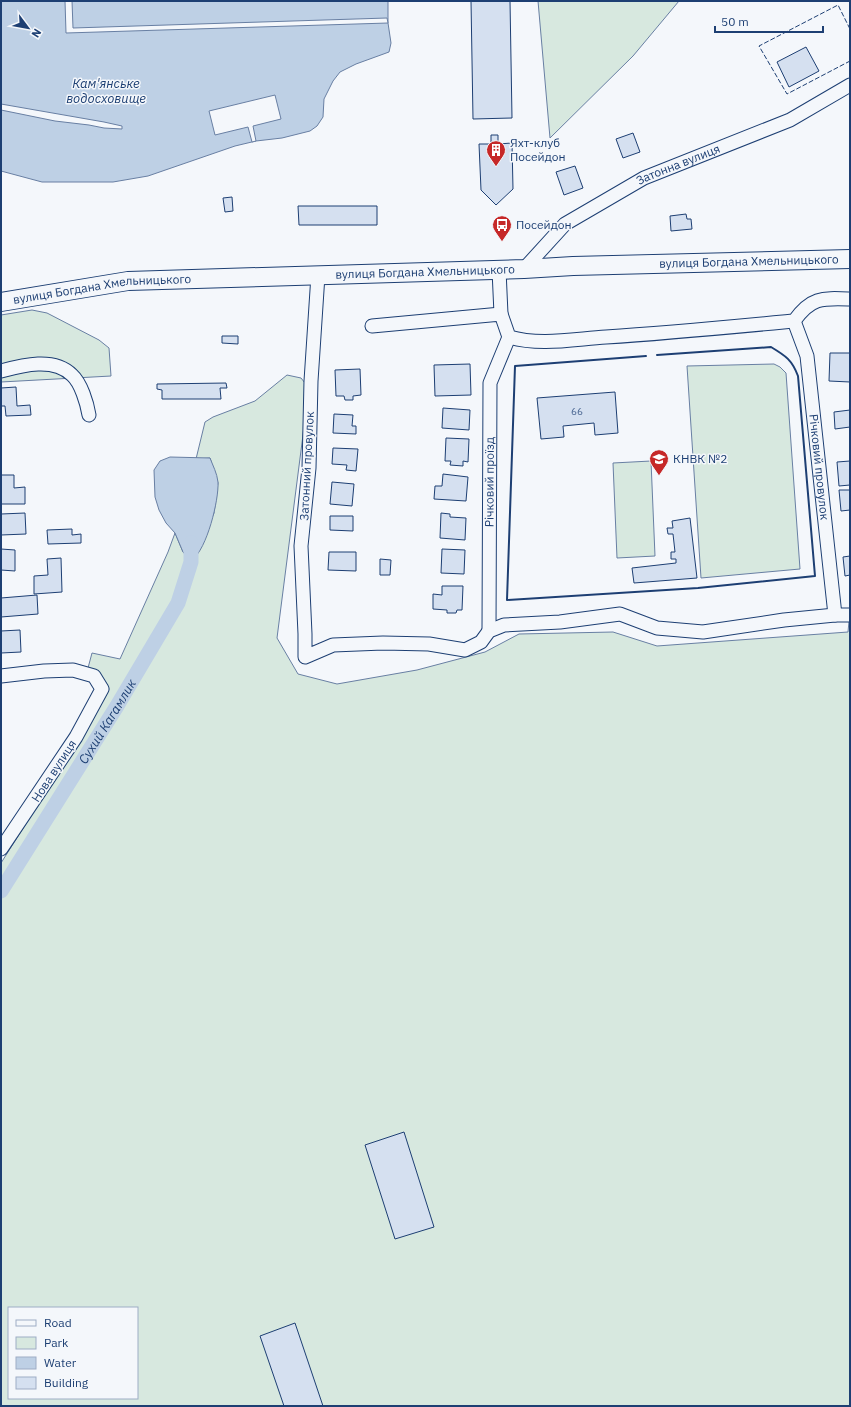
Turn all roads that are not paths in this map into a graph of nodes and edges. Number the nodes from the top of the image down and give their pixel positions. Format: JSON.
{"nodes":[{"id":1,"x":850,"y":85,"type":"edge"},
{"id":2,"x":850,"y":259,"type":"edge"},
{"id":3,"x":499,"y":270,"type":"junction"},
{"id":4,"x":524,"y":270,"type":"junction"},
{"id":5,"x":318,"y":275,"type":"junction"},
{"id":6,"x":850,"y":299,"type":"edge"},
{"id":7,"x":1,"y":302,"type":"edge"},
{"id":8,"x":501,"y":314,"type":"junction"},
{"id":9,"x":794,"y":321,"type":"junction"},
{"id":10,"x":372,"y":326,"type":"dead end"},
{"id":11,"x":509,"y":338,"type":"junction"},
{"id":12,"x":1,"y":371,"type":"edge"},
{"id":13,"x":89,"y":415,"type":"dead end"},
{"id":14,"x":836,"y":615,"type":"junction"},
{"id":15,"x":850,"y":615,"type":"edge"},
{"id":16,"x":489,"y":631,"type":"junction"},
{"id":17,"x":1,"y":676,"type":"edge"},
{"id":18,"x":1,"y":849,"type":"edge"}],
"edges":[{"from":1,"to":4,"type":"street","name":"Затонна вулиця"},
{"from":2,"to":4,"type":"main road","name":"вулиця Богдана Хмельницького"},
{"from":3,"to":4,"type":"main road","name":"вулиця Богдана Хмельницького"},
{"from":3,"to":5,"type":"main road","name":"вулиця Богдана Хмельницького"},
{"from":3,"to":8,"type":"street"},
{"from":5,"to":7,"type":"main road","name":"вулиця Богдана Хмельницького"},
{"from":5,"to":16,"type":"street","name":"Затонний провулок"},
{"from":6,"to":9,"type":"street"},
{"from":8,"to":10,"type":"street"},
{"from":8,"to":11,"type":"street"},
{"from":9,"to":11,"type":"street"},
{"from":9,"to":14,"type":"street","name":"Річковий провулок"},
{"from":11,"to":16,"type":"street","name":"Річковий проїзд"},
{"from":12,"to":13,"type":"street"},
{"from":14,"to":15,"type":"street"},
{"from":14,"to":16,"type":"street"},
{"from":17,"to":18,"type":"street","name":"Нова вулиця"}]}
